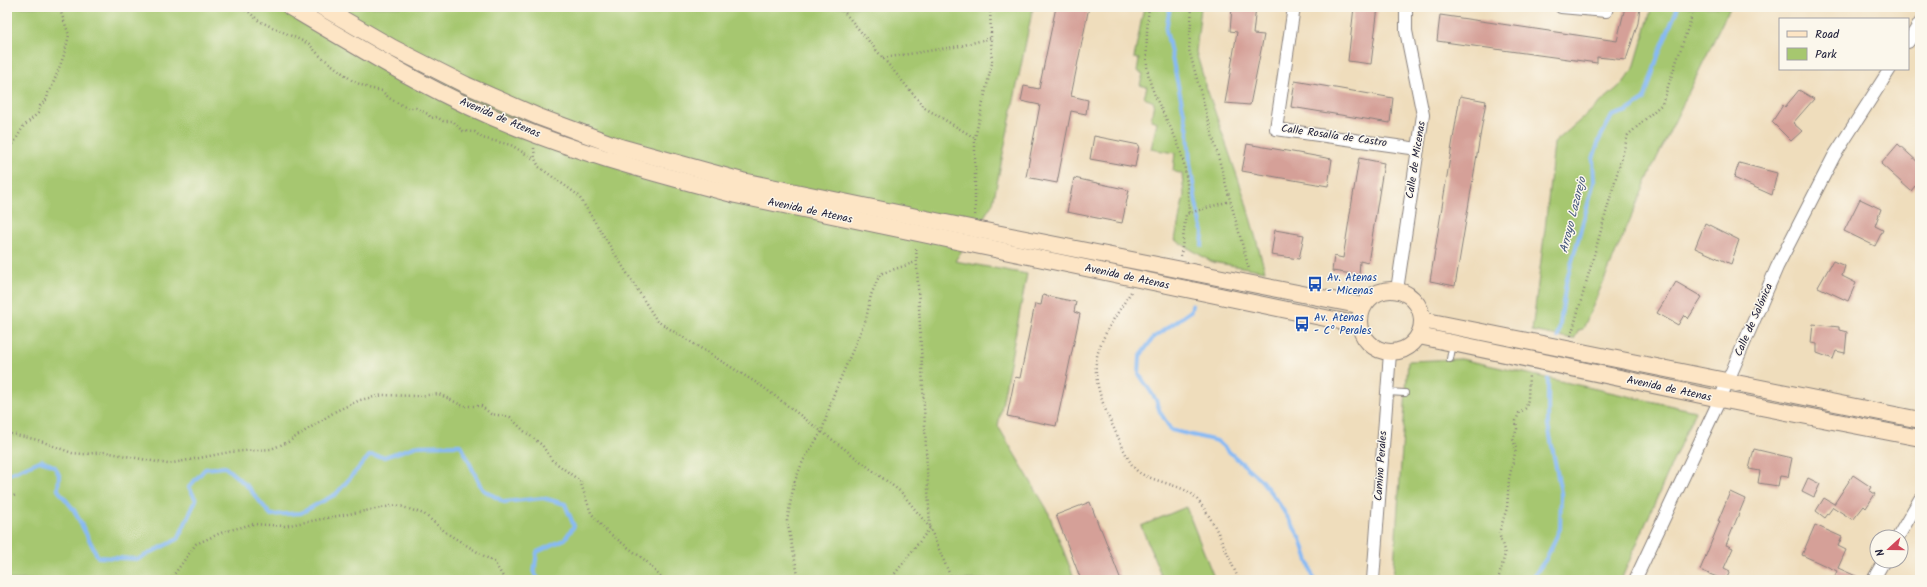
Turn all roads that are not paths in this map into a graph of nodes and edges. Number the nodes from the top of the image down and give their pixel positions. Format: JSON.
{"nodes":[{"id":1,"x":290,"y":7,"type":"edge"},
{"id":2,"x":322,"y":7,"type":"edge"},
{"id":3,"x":1294,"y":7,"type":"edge"},
{"id":4,"x":1406,"y":7,"type":"edge"},
{"id":5,"x":1562,"y":7,"type":"edge"},
{"id":6,"x":1607,"y":7,"type":"edge"},
{"id":7,"x":1920,"y":23,"type":"edge"},
{"id":8,"x":1909,"y":40,"type":"edge"},
{"id":9,"x":1889,"y":70,"type":"edge"},
{"id":10,"x":1418,"y":149,"type":"junction"},
{"id":11,"x":1397,"y":290,"type":"junction"},
{"id":12,"x":1363,"y":306,"type":"junction"},
{"id":13,"x":1359,"y":325,"type":"junction"},
{"id":14,"x":1420,"y":328,"type":"junction"},
{"id":15,"x":1453,"y":344,"type":"junction"},
{"id":16,"x":1390,"y":353,"type":"junction"},
{"id":17,"x":1450,"y":359,"type":"dead end"},
{"id":18,"x":1726,"y":381,"type":"junction"},
{"id":19,"x":1387,"y":392,"type":"junction"},
{"id":20,"x":1406,"y":393,"type":"dead end"},
{"id":21,"x":1720,"y":399,"type":"junction"},
{"id":22,"x":1920,"y":420,"type":"edge"},
{"id":23,"x":1920,"y":438,"type":"edge"},
{"id":24,"x":1920,"y":499,"type":"edge"},
{"id":25,"x":1903,"y":529,"type":"edge"},
{"id":26,"x":1879,"y":569,"type":"edge"},
{"id":27,"x":1373,"y":580,"type":"edge"},
{"id":28,"x":1635,"y":580,"type":"edge"},
{"id":29,"x":1873,"y":580,"type":"edge"}],
"edges":[{"from":1,"to":13,"type":"main road","name":"Avenida de Atenas"},
{"from":2,"to":12,"type":"main road","name":"Avenida de Atenas"},
{"from":3,"to":10,"type":"street","name":"Calle Rosalía de Castro"},
{"from":4,"to":10,"type":"street","name":"Calle de Micenas"},
{"from":5,"to":6,"type":"street"},
{"from":7,"to":8,"type":"street"},
{"from":9,"to":18,"type":"street","name":"Calle de Salónica"},
{"from":10,"to":11,"type":"street","name":"Calle de Micenas"},
{"from":11,"to":12,"type":"main road"},
{"from":11,"to":14,"type":"main road"},
{"from":12,"to":13,"type":"main road"},
{"from":13,"to":16,"type":"main road"},
{"from":14,"to":15,"type":"main road","name":"Avenida de Atenas"},
{"from":14,"to":16,"type":"main road"},
{"from":14,"to":18,"type":"main road","name":"Avenida de Atenas"},
{"from":15,"to":17,"type":"lane"},
{"from":15,"to":21,"type":"main road","name":"Avenida de Atenas"},
{"from":16,"to":19,"type":"street","name":"Camino Perales"},
{"from":18,"to":21,"type":"street","name":"Calle de Salónica"},
{"from":18,"to":22,"type":"main road","name":"Avenida de Atenas"},
{"from":19,"to":20,"type":"lane"},
{"from":19,"to":27,"type":"street","name":"Camino Perales"},
{"from":21,"to":23,"type":"main road","name":"Avenida de Atenas"},
{"from":21,"to":28,"type":"street","name":"Calle de Salónica"},
{"from":24,"to":25,"type":"street"},
{"from":26,"to":29,"type":"street"}]}
